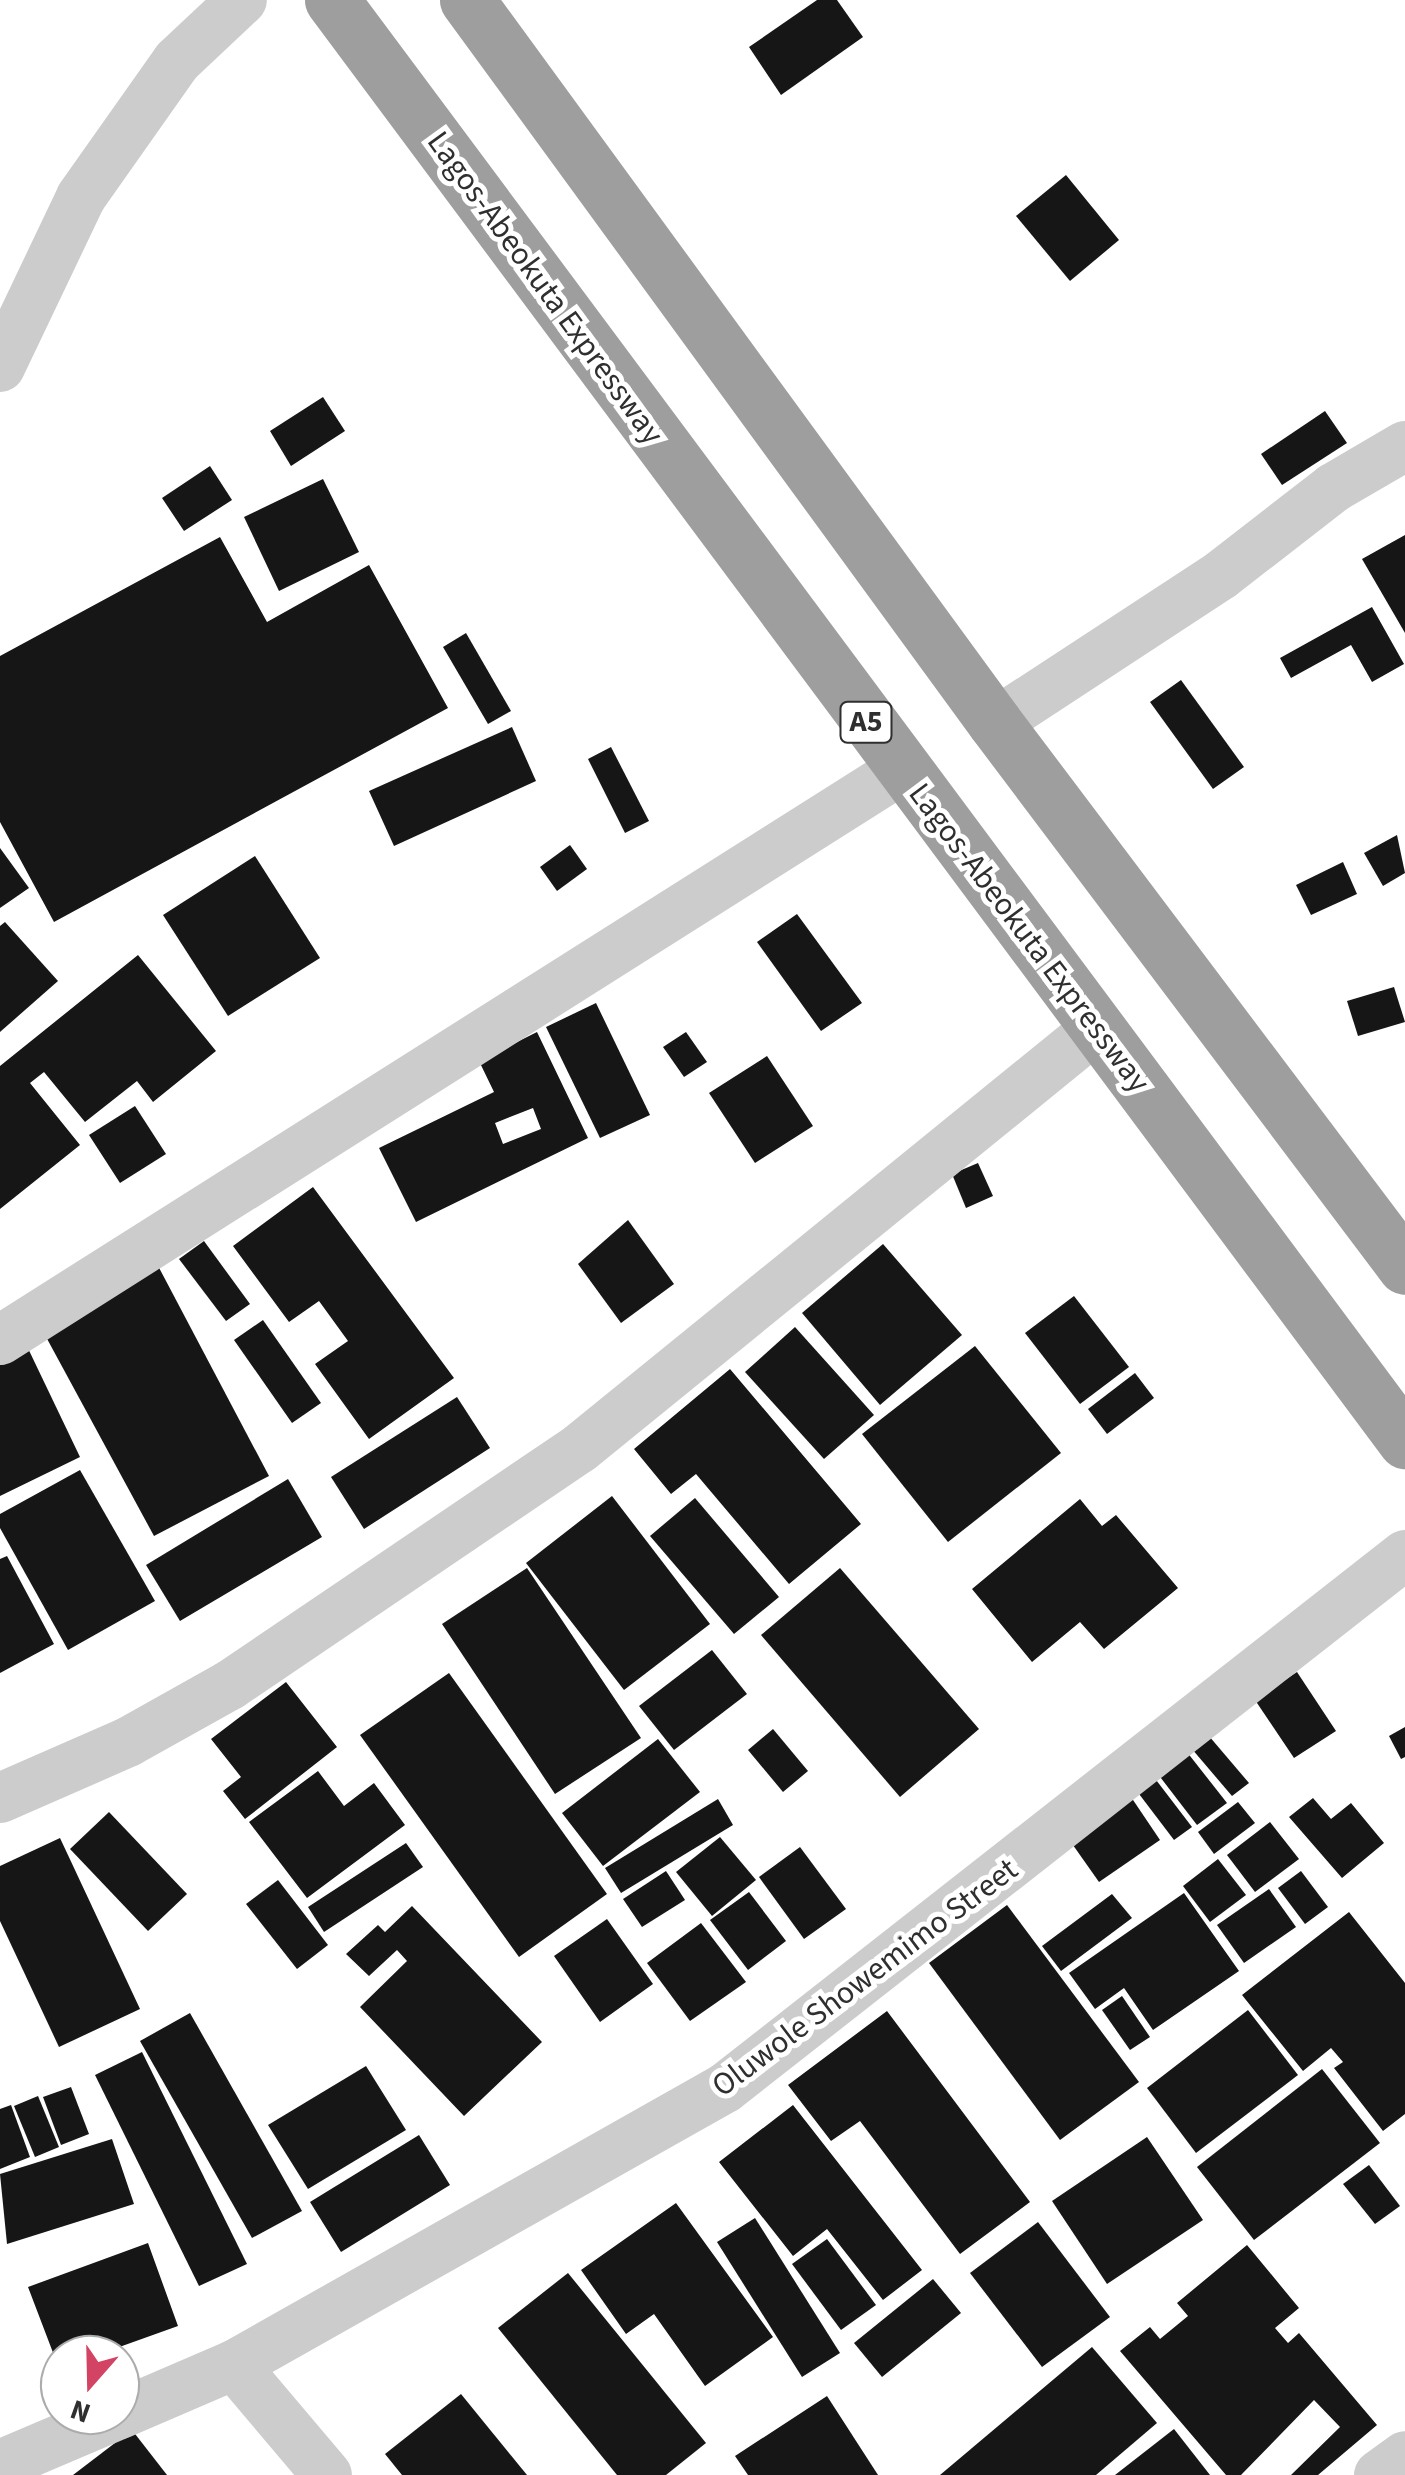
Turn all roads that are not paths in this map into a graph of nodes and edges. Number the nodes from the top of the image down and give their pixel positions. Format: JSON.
{"nodes":[{"id":1,"x":242,"y":0,"type":"edge"},
{"id":2,"x":332,"y":0,"type":"edge"},
{"id":3,"x":467,"y":0,"type":"edge"},
{"id":4,"x":0,"y":367,"type":"edge"},
{"id":5,"x":1405,"y":446,"type":"edge"},
{"id":6,"x":995,"y":723,"type":"junction"},
{"id":7,"x":902,"y":770,"type":"junction"},
{"id":8,"x":1098,"y":1026,"type":"junction"},
{"id":9,"x":1405,"y":1267,"type":"edge"},
{"id":10,"x":0,"y":1340,"type":"edge"},
{"id":11,"x":1405,"y":1442,"type":"edge"},
{"id":12,"x":1405,"y":1555,"type":"edge"},
{"id":13,"x":0,"y":1798,"type":"edge"},
{"id":14,"x":234,"y":2365,"type":"junction"},
{"id":15,"x":140,"y":2405,"type":"edge"},
{"id":16,"x":70,"y":2435,"type":"edge"},
{"id":17,"x":1405,"y":2456,"type":"edge"},
{"id":18,"x":0,"y":2466,"type":"edge"},
{"id":19,"x":328,"y":2475,"type":"edge"},
{"id":20,"x":1379,"y":2475,"type":"edge"}],
"edges":[{"from":1,"to":4,"type":"street"},
{"from":2,"to":7,"type":"highway","name":"Lagos-Abeokuta Expressway","number":"A5"},
{"from":3,"to":6,"type":"highway"},
{"from":5,"to":6,"type":"street"},
{"from":6,"to":9,"type":"highway"},
{"from":7,"to":8,"type":"highway","name":"Lagos-Abeokuta Expressway","number":"A5"},
{"from":7,"to":10,"type":"street"},
{"from":8,"to":11,"type":"highway","name":"Lagos-Abeokuta Expressway","number":"A5"},
{"from":8,"to":13,"type":"street"},
{"from":12,"to":14,"type":"street","name":"Oluwole Showemimo Street"},
{"from":14,"to":15,"type":"street","name":"Oluwole Showemimo Street"},
{"from":14,"to":19,"type":"street"},
{"from":16,"to":18,"type":"street","name":"Oluwole Showemimo Street"},
{"from":17,"to":20,"type":"street"}]}
